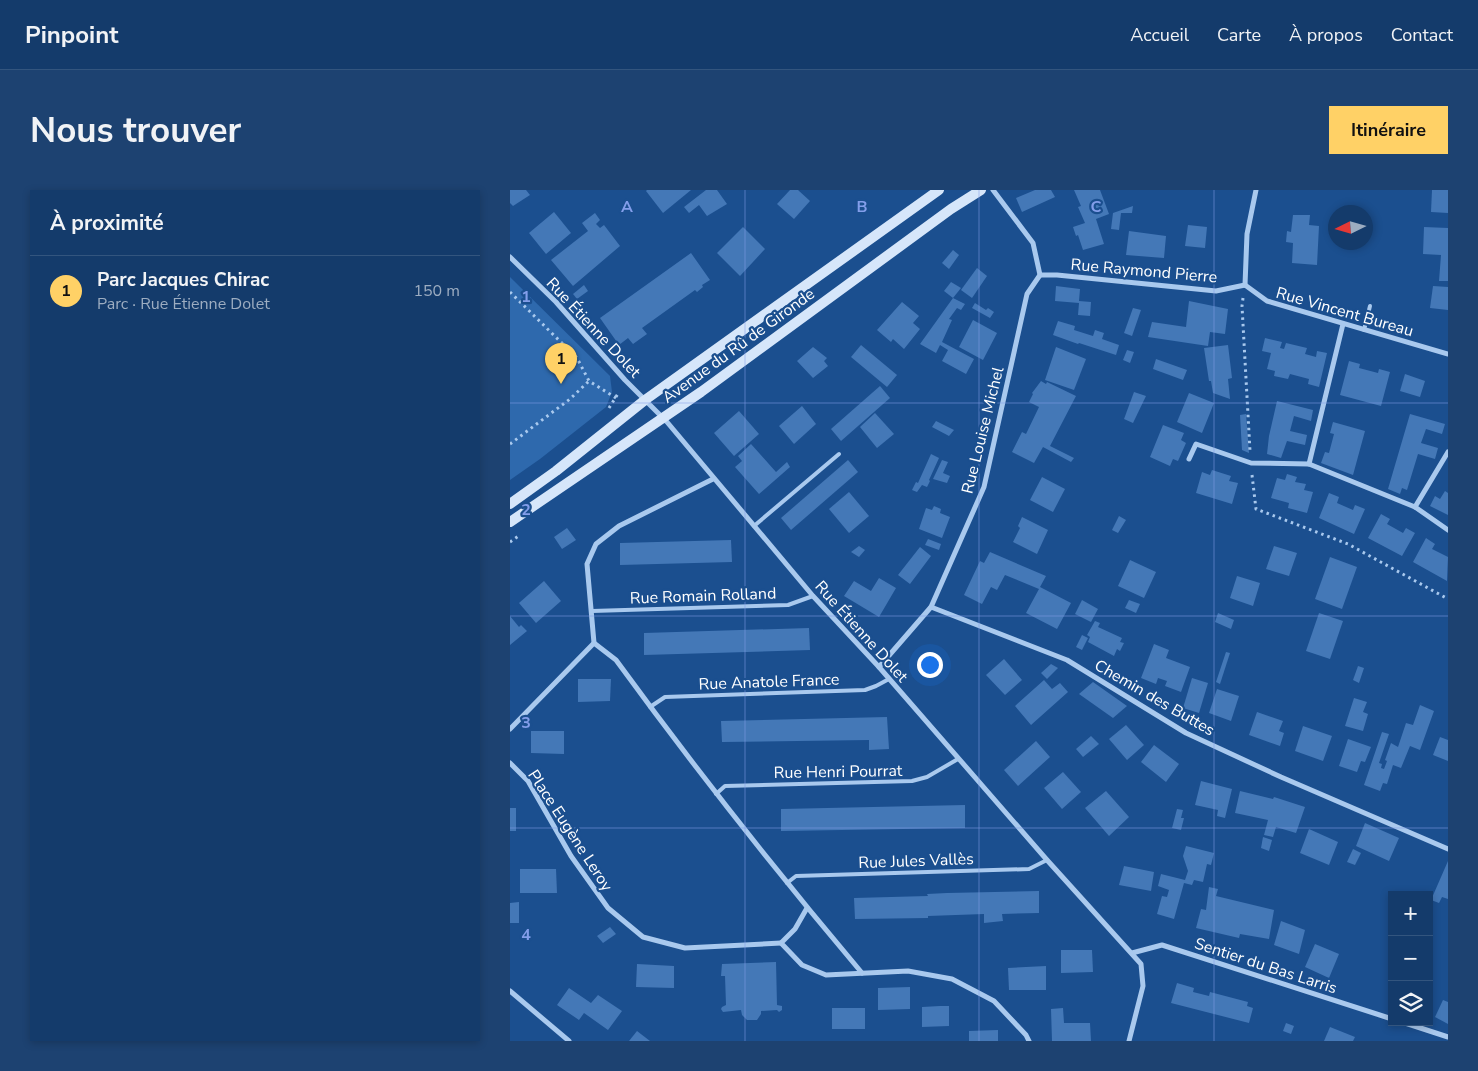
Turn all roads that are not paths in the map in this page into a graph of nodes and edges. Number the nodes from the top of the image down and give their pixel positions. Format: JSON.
{"nodes":[{"id":1,"x":939,"y":190,"type":"edge"},
{"id":2,"x":981,"y":190,"type":"edge"},
{"id":3,"x":993,"y":190,"type":"edge"},
{"id":4,"x":1256,"y":190,"type":"edge"},
{"id":5,"x":510,"y":256,"type":"edge"},
{"id":6,"x":1040,"y":275,"type":"junction"},
{"id":7,"x":1245,"y":285,"type":"junction"},
{"id":8,"x":1370,"y":306,"type":"dead end"},
{"id":9,"x":1343,"y":324,"type":"junction"},
{"id":10,"x":1364,"y":330,"type":"junction"},
{"id":11,"x":1448,"y":354,"type":"edge"},
{"id":12,"x":645,"y":400,"type":"junction"},
{"id":13,"x":663,"y":418,"type":"junction"},
{"id":14,"x":1448,"y":452,"type":"edge"},
{"id":15,"x":839,"y":454,"type":"dead end"},
{"id":16,"x":1189,"y":459,"type":"dead end"},
{"id":17,"x":1308,"y":464,"type":"junction"},
{"id":18,"x":713,"y":478,"type":"junction"},
{"id":19,"x":510,"y":504,"type":"edge"},
{"id":20,"x":1415,"y":508,"type":"junction"},
{"id":21,"x":510,"y":522,"type":"edge"},
{"id":22,"x":754,"y":526,"type":"junction"},
{"id":23,"x":1448,"y":530,"type":"edge"},
{"id":24,"x":813,"y":596,"type":"junction"},
{"id":25,"x":931,"y":607,"type":"junction"},
{"id":26,"x":592,"y":611,"type":"junction"},
{"id":27,"x":594,"y":644,"type":"junction"},
{"id":28,"x":879,"y":667,"type":"junction"},
{"id":29,"x":889,"y":679,"type":"junction"},
{"id":30,"x":650,"y":707,"type":"junction"},
{"id":31,"x":510,"y":729,"type":"edge"},
{"id":32,"x":958,"y":759,"type":"junction"},
{"id":33,"x":510,"y":763,"type":"edge"},
{"id":34,"x":716,"y":794,"type":"junction"},
{"id":35,"x":1448,"y":849,"type":"edge"},
{"id":36,"x":1047,"y":860,"type":"junction"},
{"id":37,"x":786,"y":883,"type":"junction"},
{"id":38,"x":807,"y":908,"type":"junction"},
{"id":39,"x":781,"y":943,"type":"junction"},
{"id":40,"x":1132,"y":953,"type":"junction"},
{"id":41,"x":862,"y":973,"type":"junction"},
{"id":42,"x":510,"y":991,"type":"edge"},
{"id":43,"x":1388,"y":1018,"type":"edge"},
{"id":44,"x":1414,"y":1026,"type":"edge"},
{"id":45,"x":1448,"y":1037,"type":"edge"},
{"id":46,"x":568,"y":1041,"type":"edge"},
{"id":47,"x":1029,"y":1041,"type":"edge"},
{"id":48,"x":1129,"y":1041,"type":"edge"}],
"edges":[{"from":1,"to":12,"type":"main road","name":"Avenue du Rû de Gironde"},
{"from":2,"to":13,"type":"main road","name":"Avenue du Rû de Gironde"},
{"from":3,"to":6,"type":"street"},
{"from":4,"to":7,"type":"street"},
{"from":5,"to":12,"type":"street","name":"Rue Étienne Dolet"},
{"from":6,"to":7,"type":"street","name":"Rue Raymond Pierre"},
{"from":6,"to":25,"type":"street","name":"Rue Louise Michel"},
{"from":7,"to":9,"type":"street","name":"Rue Vincent Bureau"},
{"from":8,"to":10,"type":"lane"},
{"from":9,"to":10,"type":"street","name":"Rue Vincent Bureau"},
{"from":9,"to":17,"type":"street"},
{"from":10,"to":11,"type":"street","name":"Rue Vincent Bureau"},
{"from":12,"to":13,"type":"street","name":"Rue Étienne Dolet"},
{"from":12,"to":19,"type":"main road","name":"Avenue du Rû de Gironde"},
{"from":13,"to":18,"type":"street","name":"Rue Étienne Dolet"},
{"from":13,"to":21,"type":"main road","name":"Avenue du Rû de Gironde"},
{"from":14,"to":20,"type":"street"},
{"from":15,"to":22,"type":"lane"},
{"from":16,"to":17,"type":"street"},
{"from":17,"to":20,"type":"street"},
{"from":18,"to":22,"type":"street","name":"Rue Étienne Dolet"},
{"from":18,"to":26,"type":"street"},
{"from":20,"to":23,"type":"street"},
{"from":22,"to":24,"type":"street","name":"Rue Étienne Dolet"},
{"from":24,"to":26,"type":"lane","name":"Rue Romain Rolland"},
{"from":24,"to":28,"type":"street","name":"Rue Étienne Dolet"},
{"from":25,"to":28,"type":"street","name":"Rue Louise Michel"},
{"from":25,"to":35,"type":"street","name":"Chemin des Buttes"},
{"from":26,"to":27,"type":"street"},
{"from":27,"to":30,"type":"street"},
{"from":27,"to":31,"type":"street"},
{"from":28,"to":29,"type":"street","name":"Rue Étienne Dolet"},
{"from":29,"to":30,"type":"lane","name":"Rue Anatole France"},
{"from":29,"to":32,"type":"street","name":"Rue Étienne Dolet"},
{"from":30,"to":34,"type":"street"},
{"from":32,"to":34,"type":"lane","name":"Rue Henri Pourrat"},
{"from":32,"to":36,"type":"street","name":"Rue Étienne Dolet"},
{"from":33,"to":39,"type":"street","name":"Place Eugène Leroy"},
{"from":34,"to":37,"type":"street"},
{"from":36,"to":37,"type":"lane","name":"Rue Jules Vallès"},
{"from":36,"to":40,"type":"street","name":"Rue Étienne Dolet"},
{"from":37,"to":38,"type":"street"},
{"from":38,"to":39,"type":"street"},
{"from":38,"to":41,"type":"street"},
{"from":39,"to":41,"type":"street"},
{"from":40,"to":43,"type":"street","name":"Sentier du Bas Larris"},
{"from":40,"to":48,"type":"street","name":"Rue Étienne Dolet"},
{"from":41,"to":47,"type":"street"},
{"from":42,"to":46,"type":"street"},
{"from":44,"to":45,"type":"street"}]}
